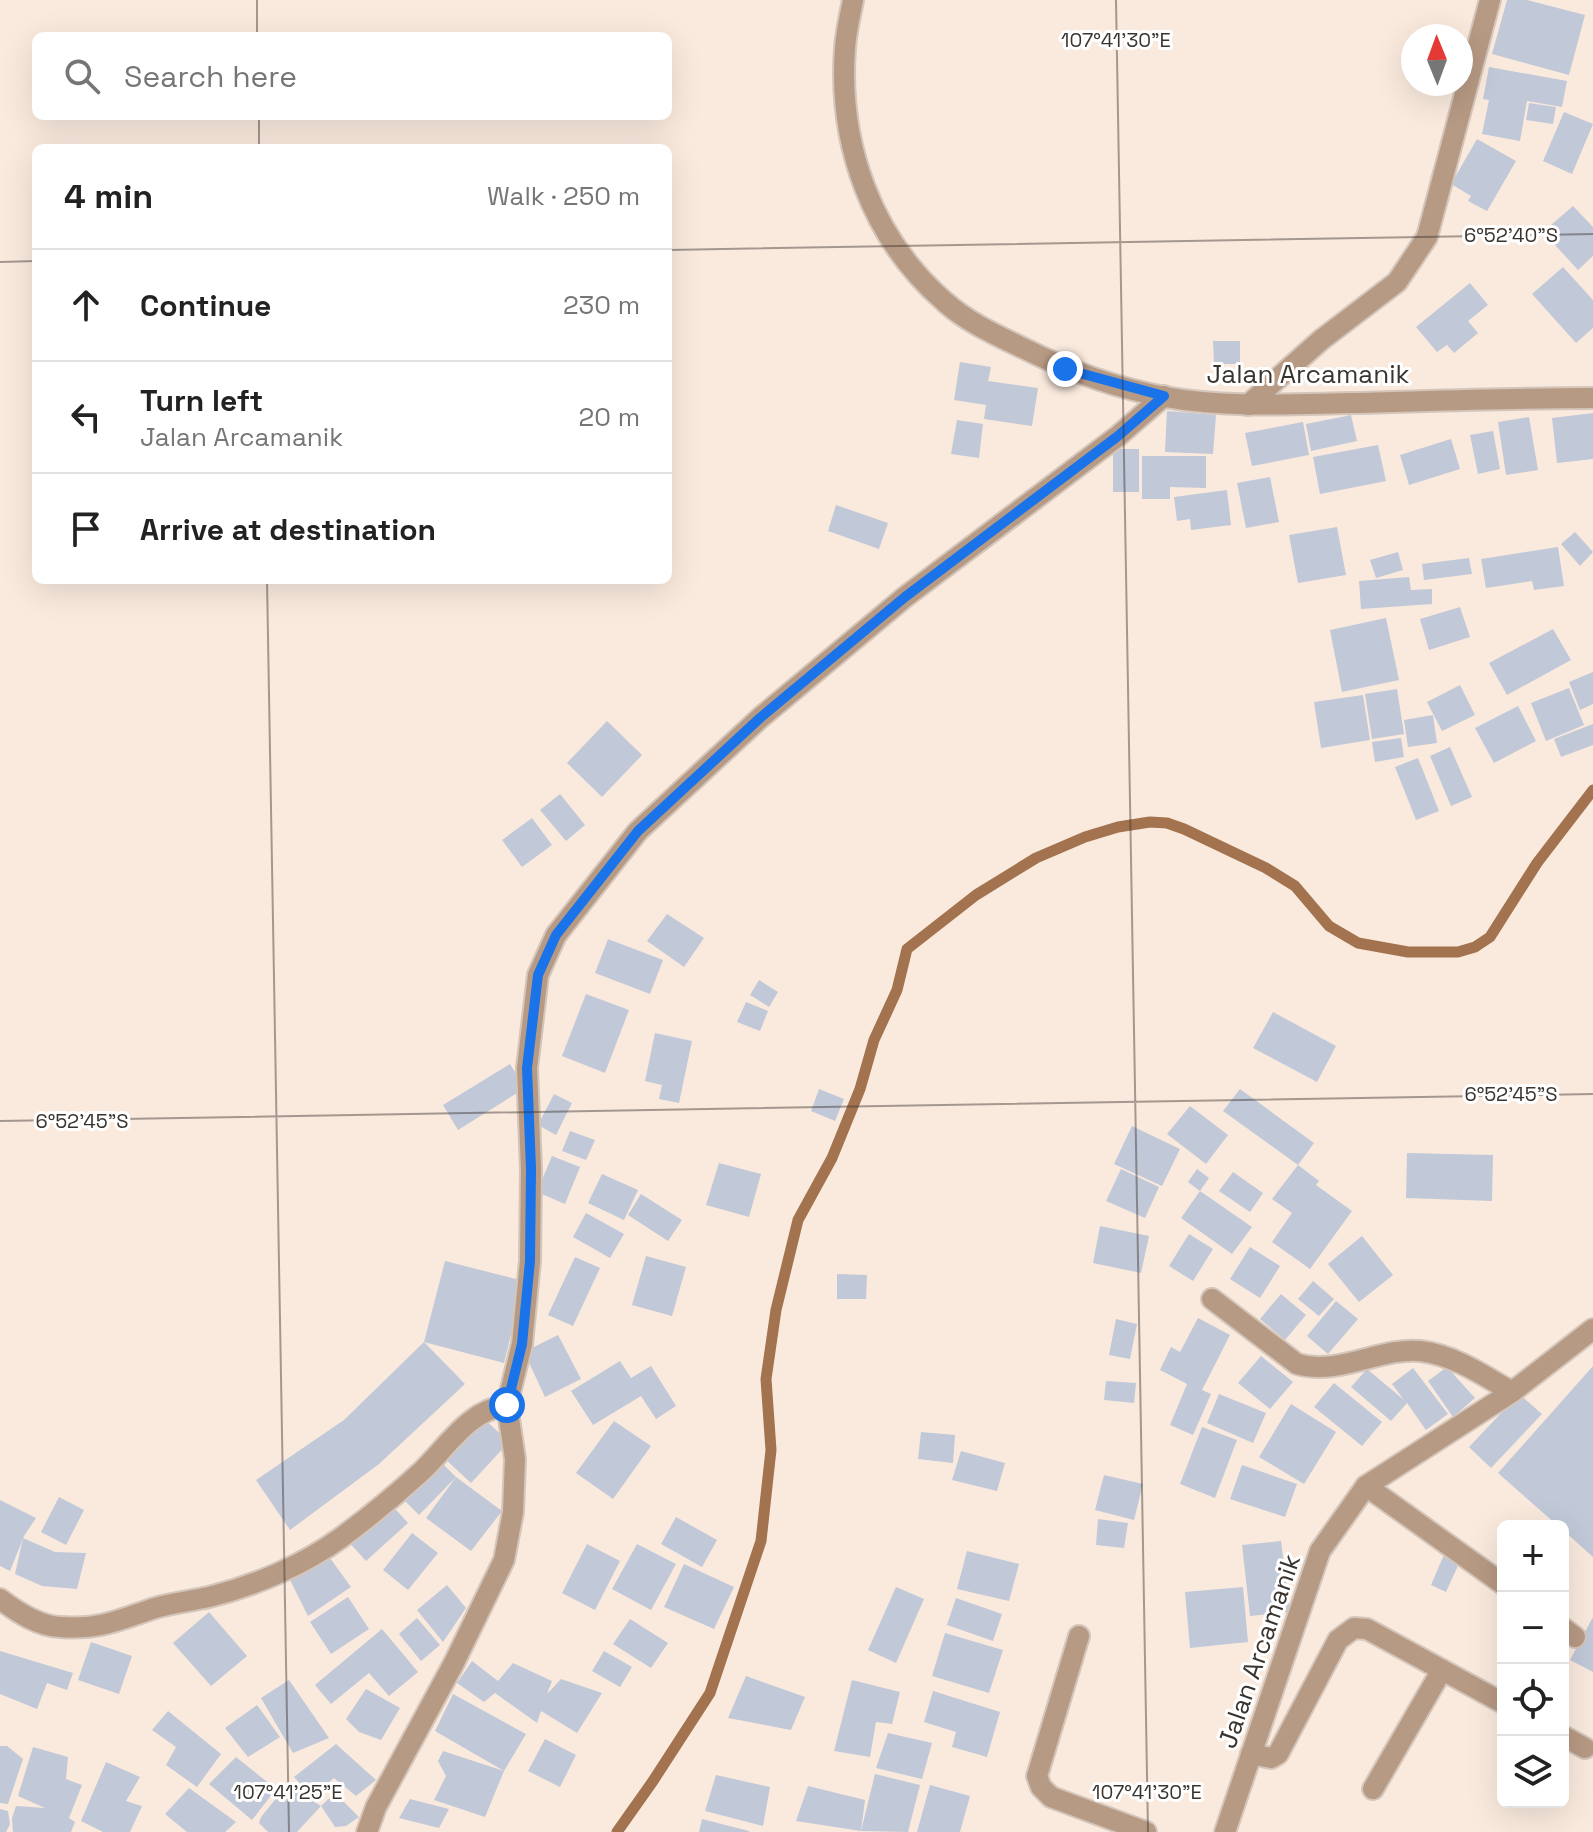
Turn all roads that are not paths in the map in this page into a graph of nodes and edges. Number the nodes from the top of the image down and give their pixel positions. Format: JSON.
{"nodes":[{"id":1,"x":853,"y":0,"type":"edge"},
{"id":2,"x":1490,"y":0,"type":"edge"},
{"id":3,"x":1164,"y":396,"type":"junction"},
{"id":4,"x":1593,"y":398,"type":"edge"},
{"id":5,"x":1248,"y":405,"type":"junction"},
{"id":6,"x":1212,"y":1299,"type":"dead end"},
{"id":7,"x":1593,"y":1329,"type":"edge"},
{"id":8,"x":1512,"y":1392,"type":"junction"},
{"id":9,"x":507,"y":1405,"type":"junction"},
{"id":10,"x":1366,"y":1486,"type":"junction"},
{"id":11,"x":1497,"y":1580,"type":"edge"},
{"id":12,"x":0,"y":1599,"type":"edge"},
{"id":13,"x":1079,"y":1636,"type":"dead end"},
{"id":14,"x":1442,"y":1670,"type":"junction"},
{"id":15,"x":1497,"y":1700,"type":"edge"},
{"id":16,"x":1569,"y":1739,"type":"edge"},
{"id":17,"x":1585,"y":1748,"type":"dead end"},
{"id":18,"x":1251,"y":1754,"type":"junction"},
{"id":19,"x":1373,"y":1789,"type":"dead end"},
{"id":20,"x":367,"y":1832,"type":"edge"},
{"id":21,"x":1146,"y":1832,"type":"edge"},
{"id":22,"x":1225,"y":1832,"type":"edge"}],
"edges":[{"from":1,"to":3,"type":"street","name":"Jalan Arcamanik"},
{"from":2,"to":5,"type":"street"},
{"from":3,"to":5,"type":"street","name":"Jalan Arcamanik"},
{"from":3,"to":9,"type":"street"},
{"from":4,"to":5,"type":"street","name":"Jalan Arcamanik"},
{"from":6,"to":8,"type":"street"},
{"from":7,"to":8,"type":"street","name":"Jalan Arcamanik"},
{"from":8,"to":10,"type":"street","name":"Jalan Arcamanik"},
{"from":9,"to":12,"type":"street"},
{"from":9,"to":20,"type":"street"},
{"from":10,"to":11,"type":"street"},
{"from":10,"to":18,"type":"street","name":"Jalan Arcamanik"},
{"from":13,"to":21,"type":"street"},
{"from":14,"to":15,"type":"street"},
{"from":14,"to":18,"type":"street"},
{"from":14,"to":19,"type":"street"},
{"from":16,"to":17,"type":"street"},
{"from":18,"to":22,"type":"street","name":"Jalan Arcamanik"}]}
